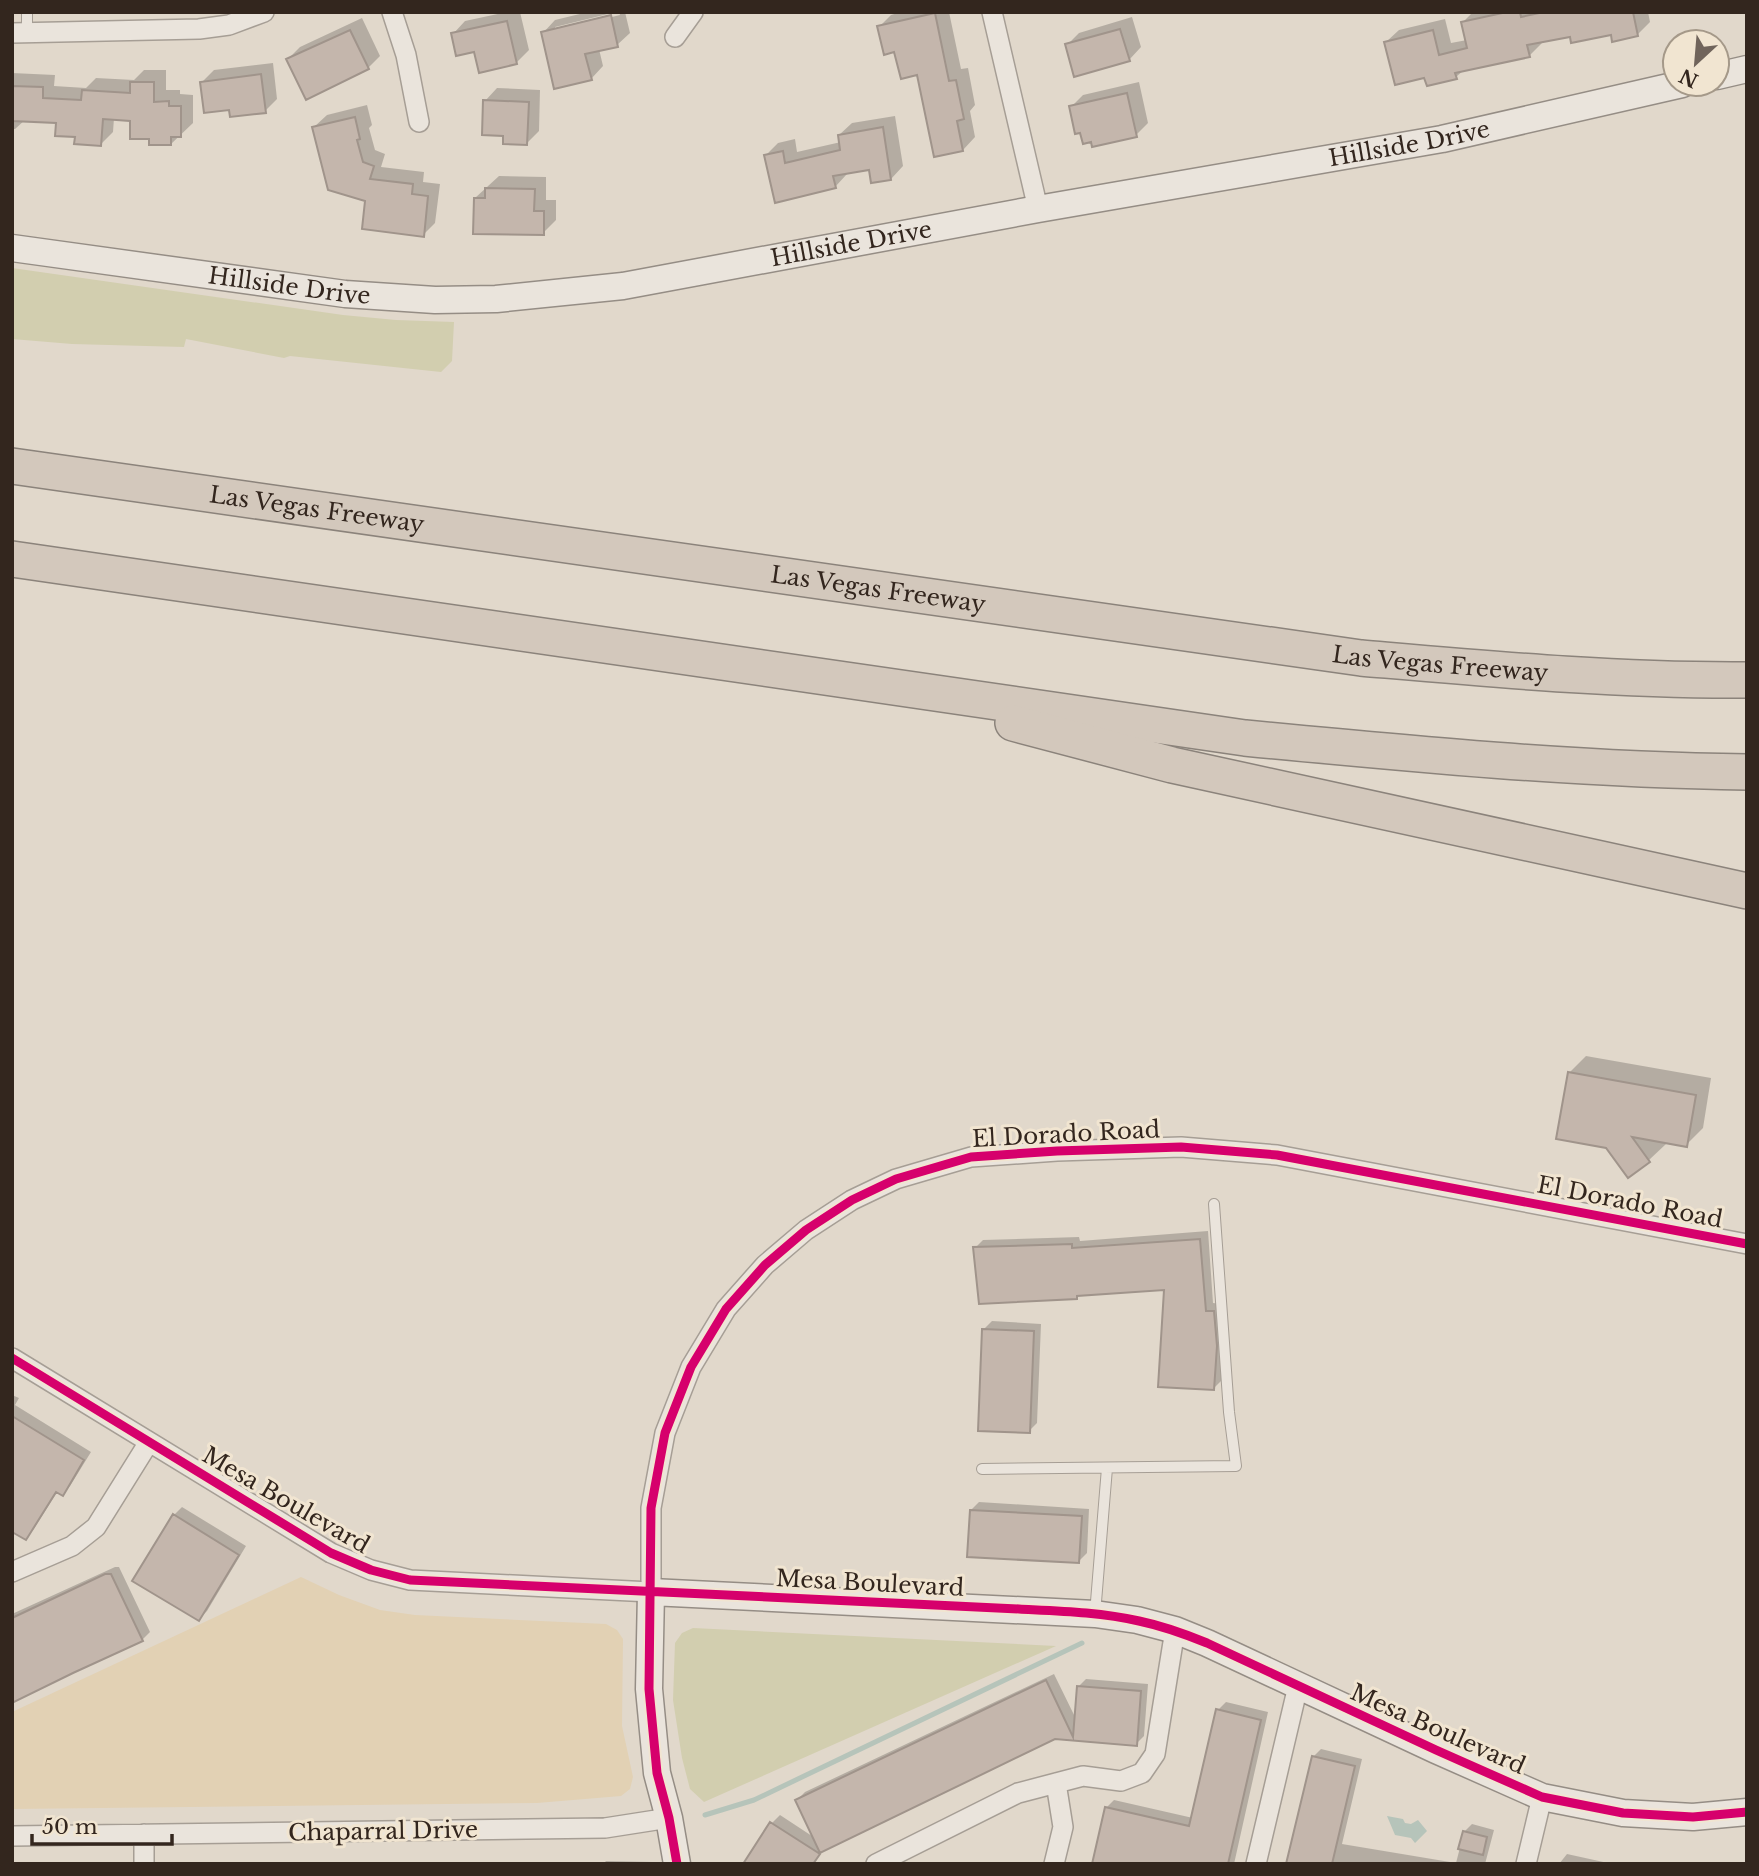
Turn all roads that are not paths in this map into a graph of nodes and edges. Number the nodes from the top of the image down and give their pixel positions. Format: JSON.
{"nodes":[{"id":1,"x":27,"y":12,"type":"edge"},
{"id":2,"x":264,"y":12,"type":"edge"},
{"id":3,"x":392,"y":12,"type":"edge"},
{"id":4,"x":693,"y":12,"type":"edge"},
{"id":5,"x":992,"y":12,"type":"edge"},
{"id":6,"x":20,"y":33,"type":"edge"},
{"id":7,"x":675,"y":37,"type":"dead end"},
{"id":8,"x":1661,"y":89,"type":"edge"},
{"id":9,"x":419,"y":122,"type":"dead end"},
{"id":10,"x":1038,"y":209,"type":"junction"},
{"id":11,"x":12,"y":248,"type":"edge"},
{"id":12,"x":12,"y":466,"type":"edge"},
{"id":13,"x":12,"y":559,"type":"edge"},
{"id":14,"x":1743,"y":679,"type":"edge"},
{"id":15,"x":857,"y":682,"type":"junction"},
{"id":16,"x":1747,"y":772,"type":"edge"},
{"id":17,"x":1747,"y":891,"type":"edge"},
{"id":18,"x":1214,"y":1204,"type":"dead end"},
{"id":19,"x":1747,"y":1244,"type":"edge"},
{"id":20,"x":12,"y":1358,"type":"edge"},
{"id":21,"x":149,"y":1442,"type":"junction"},
{"id":22,"x":1107,"y":1468,"type":"junction"},
{"id":23,"x":982,"y":1469,"type":"dead end"},
{"id":24,"x":12,"y":1572,"type":"edge"},
{"id":25,"x":652,"y":1592,"type":"junction"},
{"id":26,"x":1095,"y":1614,"type":"junction"},
{"id":27,"x":1175,"y":1630,"type":"junction"},
{"id":28,"x":1298,"y":1686,"type":"junction"},
{"id":29,"x":1056,"y":1783,"type":"junction"},
{"id":30,"x":1542,"y":1797,"type":"junction"},
{"id":31,"x":1747,"y":1812,"type":"edge"},
{"id":32,"x":669,"y":1818,"type":"junction"},
{"id":33,"x":144,"y":1834,"type":"junction"},
{"id":34,"x":12,"y":1836,"type":"edge"},
{"id":35,"x":144,"y":1864,"type":"edge"},
{"id":36,"x":677,"y":1864,"type":"edge"},
{"id":37,"x":876,"y":1864,"type":"edge"},
{"id":38,"x":1054,"y":1864,"type":"edge"},
{"id":39,"x":1256,"y":1864,"type":"edge"},
{"id":40,"x":1526,"y":1864,"type":"edge"}],
"edges":[{"from":1,"to":6,"type":"lane"},
{"from":2,"to":6,"type":"street"},
{"from":3,"to":9,"type":"street"},
{"from":4,"to":7,"type":"street"},
{"from":5,"to":10,"type":"street"},
{"from":8,"to":10,"type":"main road","name":"Hillside Drive"},
{"from":10,"to":11,"type":"main road","name":"Hillside Drive"},
{"from":12,"to":14,"type":"highway","name":"Las Vegas Freeway"},
{"from":13,"to":15,"type":"highway"},
{"from":15,"to":16,"type":"highway"},
{"from":15,"to":17,"type":"highway"},
{"from":18,"to":22,"type":"lane"},
{"from":19,"to":25,"type":"street","name":"El Dorado Road"},
{"from":20,"to":21,"type":"street","name":"Mesa Boulevard"},
{"from":21,"to":24,"type":"street"},
{"from":21,"to":25,"type":"street","name":"Mesa Boulevard"},
{"from":22,"to":23,"type":"lane"},
{"from":22,"to":26,"type":"lane"},
{"from":25,"to":26,"type":"main road","name":"Mesa Boulevard"},
{"from":25,"to":32,"type":"main road"},
{"from":26,"to":27,"type":"main road","name":"Mesa Boulevard"},
{"from":27,"to":28,"type":"main road","name":"Mesa Boulevard"},
{"from":27,"to":29,"type":"street"},
{"from":28,"to":30,"type":"main road","name":"Mesa Boulevard"},
{"from":28,"to":39,"type":"street"},
{"from":29,"to":37,"type":"street"},
{"from":29,"to":38,"type":"street"},
{"from":30,"to":31,"type":"main road","name":"Mesa Boulevard"},
{"from":30,"to":40,"type":"street"},
{"from":32,"to":33,"type":"street","name":"Chaparral Drive"},
{"from":32,"to":36,"type":"main road"},
{"from":33,"to":34,"type":"street","name":"Chaparral Drive"},
{"from":33,"to":35,"type":"street"}]}
